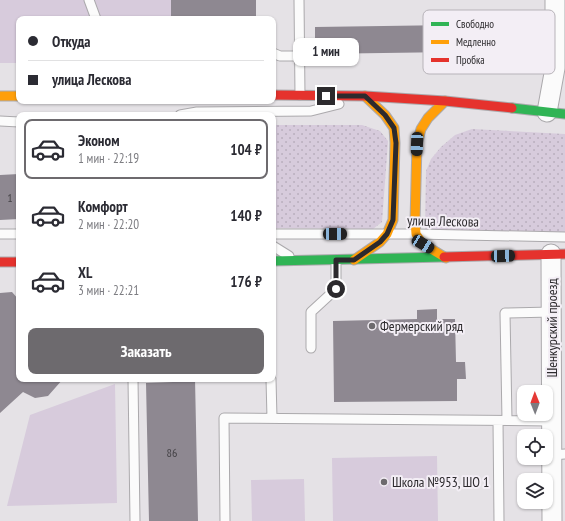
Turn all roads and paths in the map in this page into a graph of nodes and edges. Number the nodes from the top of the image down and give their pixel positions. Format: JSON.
{"nodes":[{"id":1,"x":89,"y":0,"type":"edge"},
{"id":2,"x":299,"y":0,"type":"edge"},
{"id":3,"x":555,"y":0,"type":"edge"},
{"id":4,"x":95,"y":16,"type":"edge"},
{"id":5,"x":276,"y":54,"type":"edge"},
{"id":6,"x":300,"y":56,"type":"junction"},
{"id":7,"x":276,"y":95,"type":"edge"},
{"id":8,"x":300,"y":95,"type":"junction"},
{"id":9,"x":0,"y":96,"type":"edge"},
{"id":10,"x":16,"y":96,"type":"edge"},
{"id":11,"x":365,"y":96,"type":"junction"},
{"id":12,"x":445,"y":101,"type":"junction"},
{"id":13,"x":197,"y":112,"type":"edge"},
{"id":14,"x":556,"y":113,"type":"edge"},
{"id":15,"x":0,"y":121,"type":"edge"},
{"id":16,"x":16,"y":122,"type":"edge"},
{"id":17,"x":0,"y":234,"type":"edge"},
{"id":18,"x":16,"y":234,"type":"edge"},
{"id":19,"x":276,"y":234,"type":"edge"},
{"id":20,"x":387,"y":234,"type":"junction"},
{"id":21,"x":416,"y":234,"type":"junction"},
{"id":22,"x":565,"y":237,"type":"edge"},
{"id":23,"x":276,"y":248,"type":"edge"},
{"id":24,"x":558,"y":254,"type":"edge"},
{"id":25,"x":446,"y":258,"type":"junction"},
{"id":26,"x":276,"y":260,"type":"edge"},
{"id":27,"x":336,"y":260,"type":"junction"},
{"id":28,"x":354,"y":260,"type":"junction"},
{"id":29,"x":297,"y":261,"type":"junction"},
{"id":30,"x":0,"y":262,"type":"edge"},
{"id":31,"x":16,"y":262,"type":"edge"},
{"id":32,"x":552,"y":312,"type":"junction"},
{"id":33,"x":312,"y":348,"type":"dead end"},
{"id":34,"x":133,"y":382,"type":"edge"},
{"id":35,"x":271,"y":382,"type":"edge"},
{"id":36,"x":552,"y":385,"type":"edge"},
{"id":37,"x":272,"y":418,"type":"junction"},
{"id":38,"x":502,"y":421,"type":"junction"},
{"id":39,"x":517,"y":421,"type":"edge"},
{"id":40,"x":552,"y":421,"type":"edge"},
{"id":41,"x":558,"y":454,"type":"edge"},
{"id":42,"x":135,"y":521,"type":"edge"},
{"id":43,"x":225,"y":521,"type":"edge"},
{"id":44,"x":499,"y":521,"type":"edge"},
{"id":45,"x":552,"y":521,"type":"edge"}],
"edges":[{"from":1,"to":4,"type":"lane"},
{"from":2,"to":6,"type":"lane"},
{"from":3,"to":14,"type":"street"},
{"from":5,"to":6,"type":"lane"},
{"from":6,"to":8,"type":"lane"},
{"from":7,"to":8,"type":"main road"},
{"from":8,"to":11,"type":"main road"},
{"from":9,"to":10,"type":"main road"},
{"from":11,"to":12,"type":"main road"},
{"from":11,"to":13,"type":"lane"},
{"from":11,"to":20,"type":"main road"},
{"from":12,"to":14,"type":"main road"},
{"from":12,"to":21,"type":"main road"},
{"from":15,"to":16,"type":"lane"},
{"from":17,"to":18,"type":"lane"},
{"from":19,"to":20,"type":"lane","name":"улица Лескова"},
{"from":20,"to":21,"type":"lane","name":"улица Лескова"},
{"from":20,"to":28,"type":"main road"},
{"from":21,"to":22,"type":"lane","name":"улица Лескова"},
{"from":21,"to":25,"type":"main road"},
{"from":23,"to":29,"type":"lane"},
{"from":24,"to":25,"type":"main road"},
{"from":24,"to":32,"type":"street","name":"Шенкурский проезд"},
{"from":25,"to":28,"type":"main road"},
{"from":26,"to":29,"type":"main road"},
{"from":27,"to":28,"type":"main road"},
{"from":27,"to":29,"type":"main road"},
{"from":27,"to":33,"type":"lane"},
{"from":30,"to":31,"type":"main road"},
{"from":32,"to":36,"type":"street","name":"Шенкурский проезд"},
{"from":32,"to":38,"type":"lane"},
{"from":34,"to":42,"type":"lane"},
{"from":35,"to":37,"type":"lane"},
{"from":37,"to":38,"type":"lane"},
{"from":37,"to":43,"type":"lane"},
{"from":38,"to":39,"type":"lane"},
{"from":38,"to":44,"type":"lane"},
{"from":40,"to":41,"type":"street","name":"Шенкурский проезд"},
{"from":41,"to":45,"type":"street","name":"Шенкурский проезд"}]}
